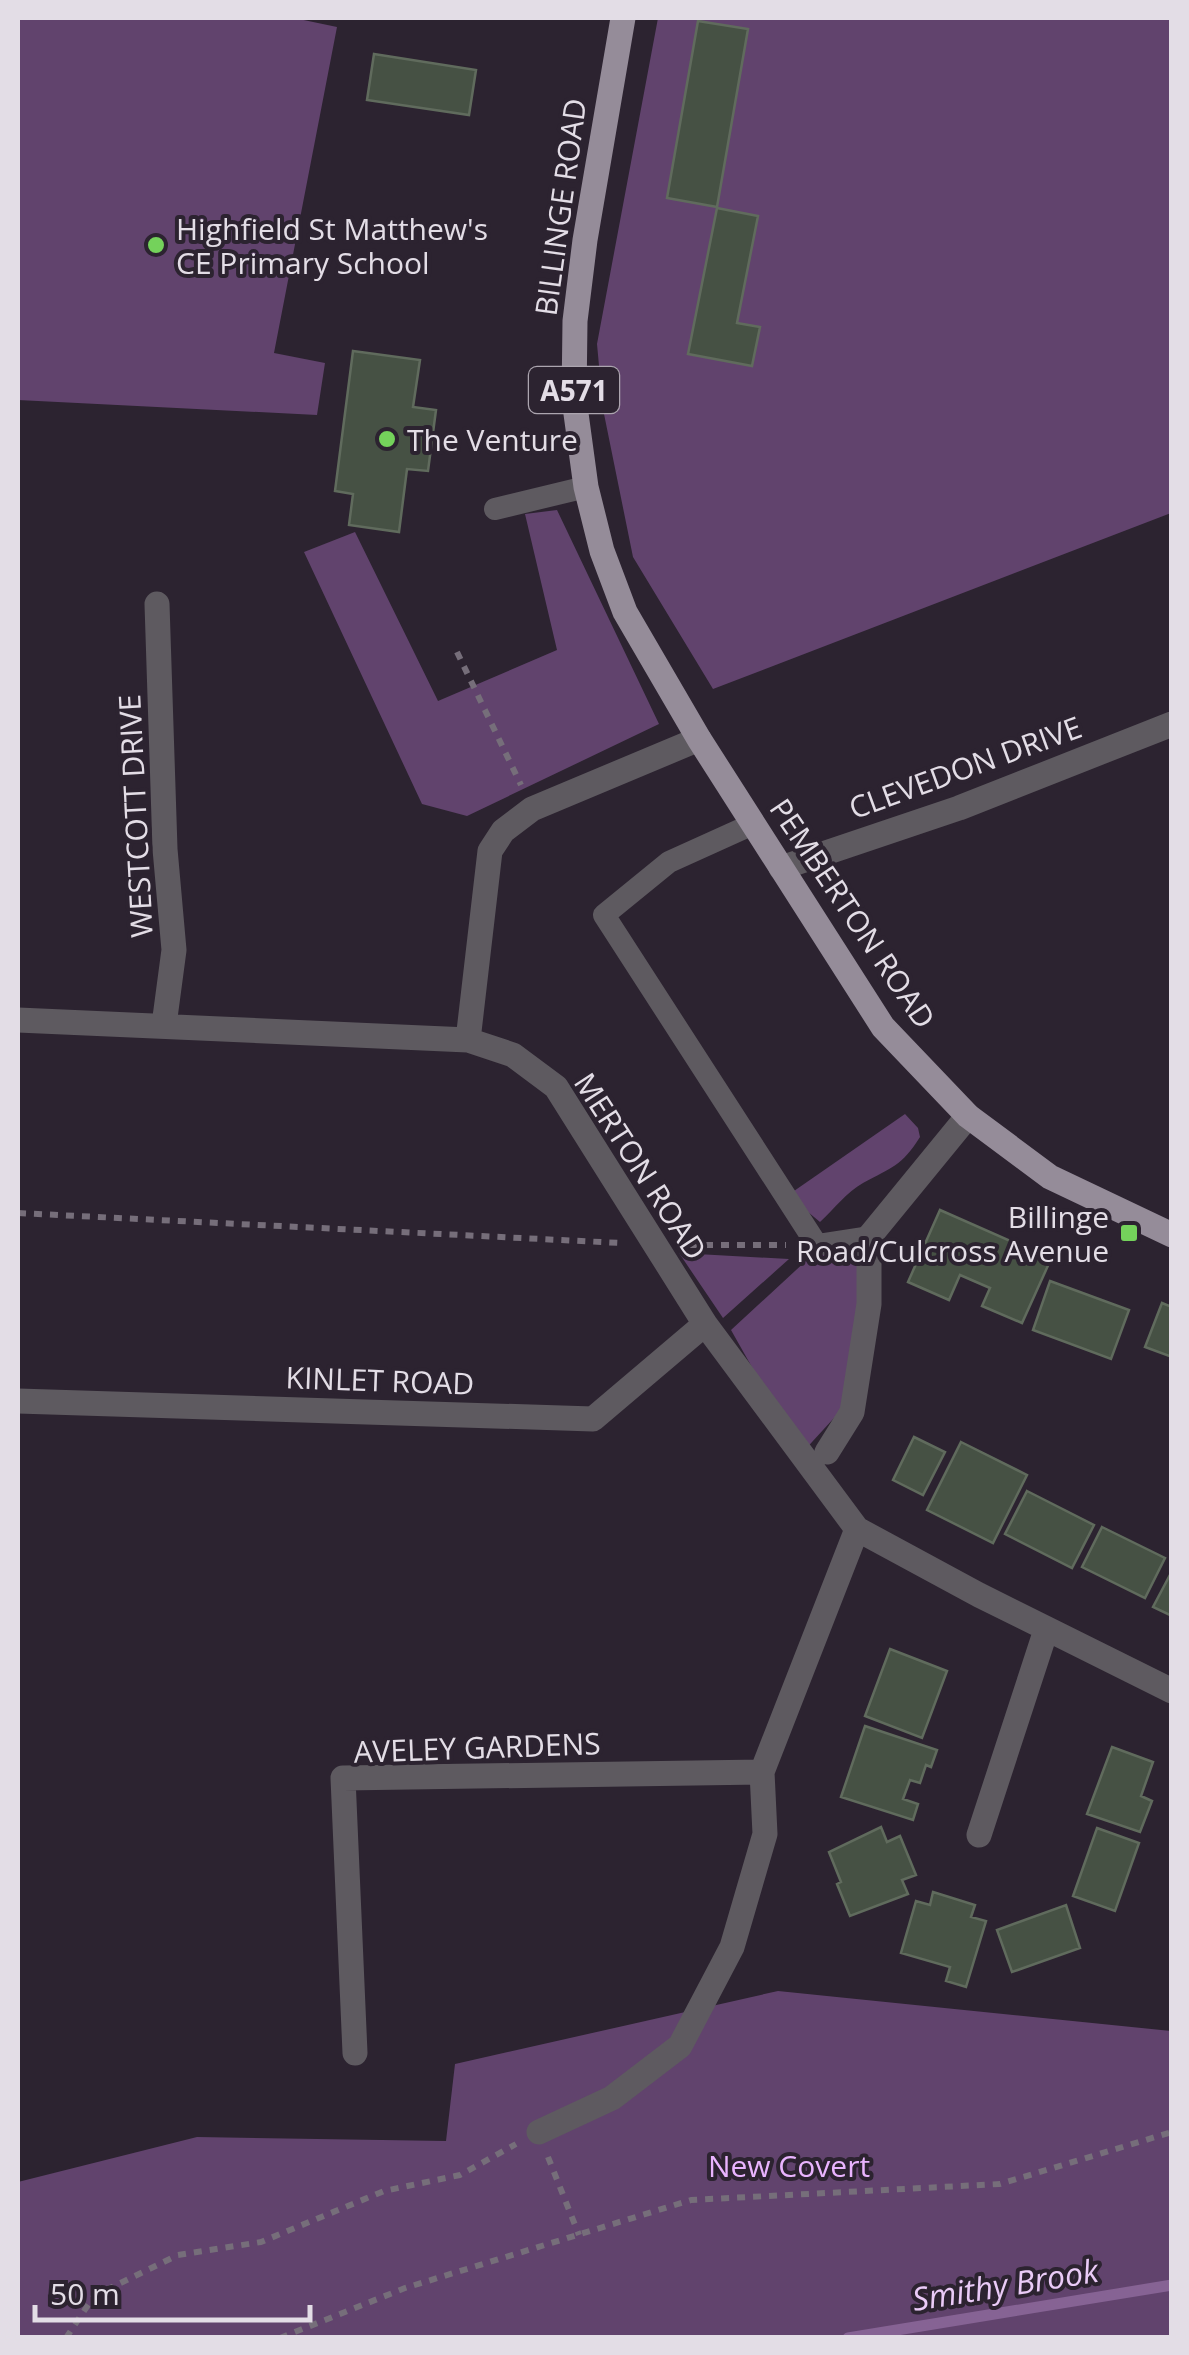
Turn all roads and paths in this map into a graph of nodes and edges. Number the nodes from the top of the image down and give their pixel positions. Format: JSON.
{"nodes":[{"id":1,"x":623,"y":18,"type":"edge"},
{"id":2,"x":586,"y":487,"type":"junction"},
{"id":3,"x":494,"y":509,"type":"dead end"},
{"id":4,"x":157,"y":604,"type":"dead end"},
{"id":5,"x":457,"y":652,"type":"dead end"},
{"id":6,"x":1172,"y":724,"type":"edge"},
{"id":7,"x":700,"y":739,"type":"junction"},
{"id":8,"x":532,"y":809,"type":"junction"},
{"id":9,"x":753,"y":824,"type":"junction"},
{"id":10,"x":780,"y":868,"type":"junction"},
{"id":11,"x":18,"y":1020,"type":"edge"},
{"id":12,"x":164,"y":1025,"type":"junction"},
{"id":13,"x":468,"y":1040,"type":"junction"},
{"id":14,"x":968,"y":1116,"type":"junction"},
{"id":15,"x":18,"y":1213,"type":"edge"},
{"id":16,"x":1172,"y":1235,"type":"edge"},
{"id":17,"x":869,"y":1237,"type":"junction"},
{"id":18,"x":652,"y":1245,"type":"junction"},
{"id":19,"x":818,"y":1245,"type":"junction"},
{"id":20,"x":705,"y":1324,"type":"junction"},
{"id":21,"x":18,"y":1401,"type":"edge"},
{"id":22,"x":826,"y":1452,"type":"dead end"},
{"id":23,"x":858,"y":1529,"type":"junction"},
{"id":24,"x":1046,"y":1630,"type":"junction"},
{"id":25,"x":1172,"y":1691,"type":"edge"},
{"id":26,"x":762,"y":1772,"type":"junction"},
{"id":27,"x":979,"y":1835,"type":"dead end"},
{"id":28,"x":354,"y":2053,"type":"dead end"},
{"id":29,"x":539,"y":2132,"type":"junction"},
{"id":30,"x":1172,"y":2132,"type":"edge"},
{"id":31,"x":578,"y":2235,"type":"junction"},
{"id":32,"x":66,"y":2338,"type":"edge"},
{"id":33,"x":280,"y":2338,"type":"edge"}],
"edges":[{"from":1,"to":2,"type":"main road","name":"BILLINGE ROAD","number":"A571"},
{"from":2,"to":3,"type":"lane"},
{"from":2,"to":7,"type":"main road","name":"BILLINGE ROAD","number":"A571"},
{"from":4,"to":12,"type":"street","name":"WESTCOTT DRIVE"},
{"from":5,"to":8,"type":"path"},
{"from":6,"to":10,"type":"street","name":"CLEVEDON DRIVE"},
{"from":7,"to":8,"type":"street"},
{"from":7,"to":9,"type":"main road","name":"PEMBERTON ROAD","number":"A571"},
{"from":8,"to":13,"type":"street"},
{"from":9,"to":10,"type":"main road","name":"PEMBERTON ROAD","number":"A571"},
{"from":9,"to":19,"type":"lane"},
{"from":10,"to":14,"type":"main road","name":"PEMBERTON ROAD","number":"A571"},
{"from":11,"to":12,"type":"street","name":"MERTON ROAD"},
{"from":12,"to":13,"type":"street","name":"MERTON ROAD"},
{"from":13,"to":18,"type":"street","name":"MERTON ROAD"},
{"from":14,"to":16,"type":"main road","name":"PEMBERTON ROAD","number":"A571"},
{"from":14,"to":17,"type":"street"},
{"from":15,"to":18,"type":"path"},
{"from":17,"to":19,"type":"lane"},
{"from":17,"to":22,"type":"street"},
{"from":18,"to":19,"type":"path"},
{"from":18,"to":20,"type":"street","name":"MERTON ROAD"},
{"from":20,"to":21,"type":"street","name":"KINLET ROAD"},
{"from":20,"to":23,"type":"street","name":"MERTON ROAD"},
{"from":23,"to":24,"type":"street"},
{"from":23,"to":26,"type":"street"},
{"from":24,"to":25,"type":"street"},
{"from":24,"to":27,"type":"street"},
{"from":26,"to":28,"type":"street","name":"AVELEY GARDENS"},
{"from":26,"to":29,"type":"street"},
{"from":29,"to":31,"type":"path"},
{"from":29,"to":32,"type":"path"},
{"from":30,"to":31,"type":"path"},
{"from":31,"to":33,"type":"path"}]}
